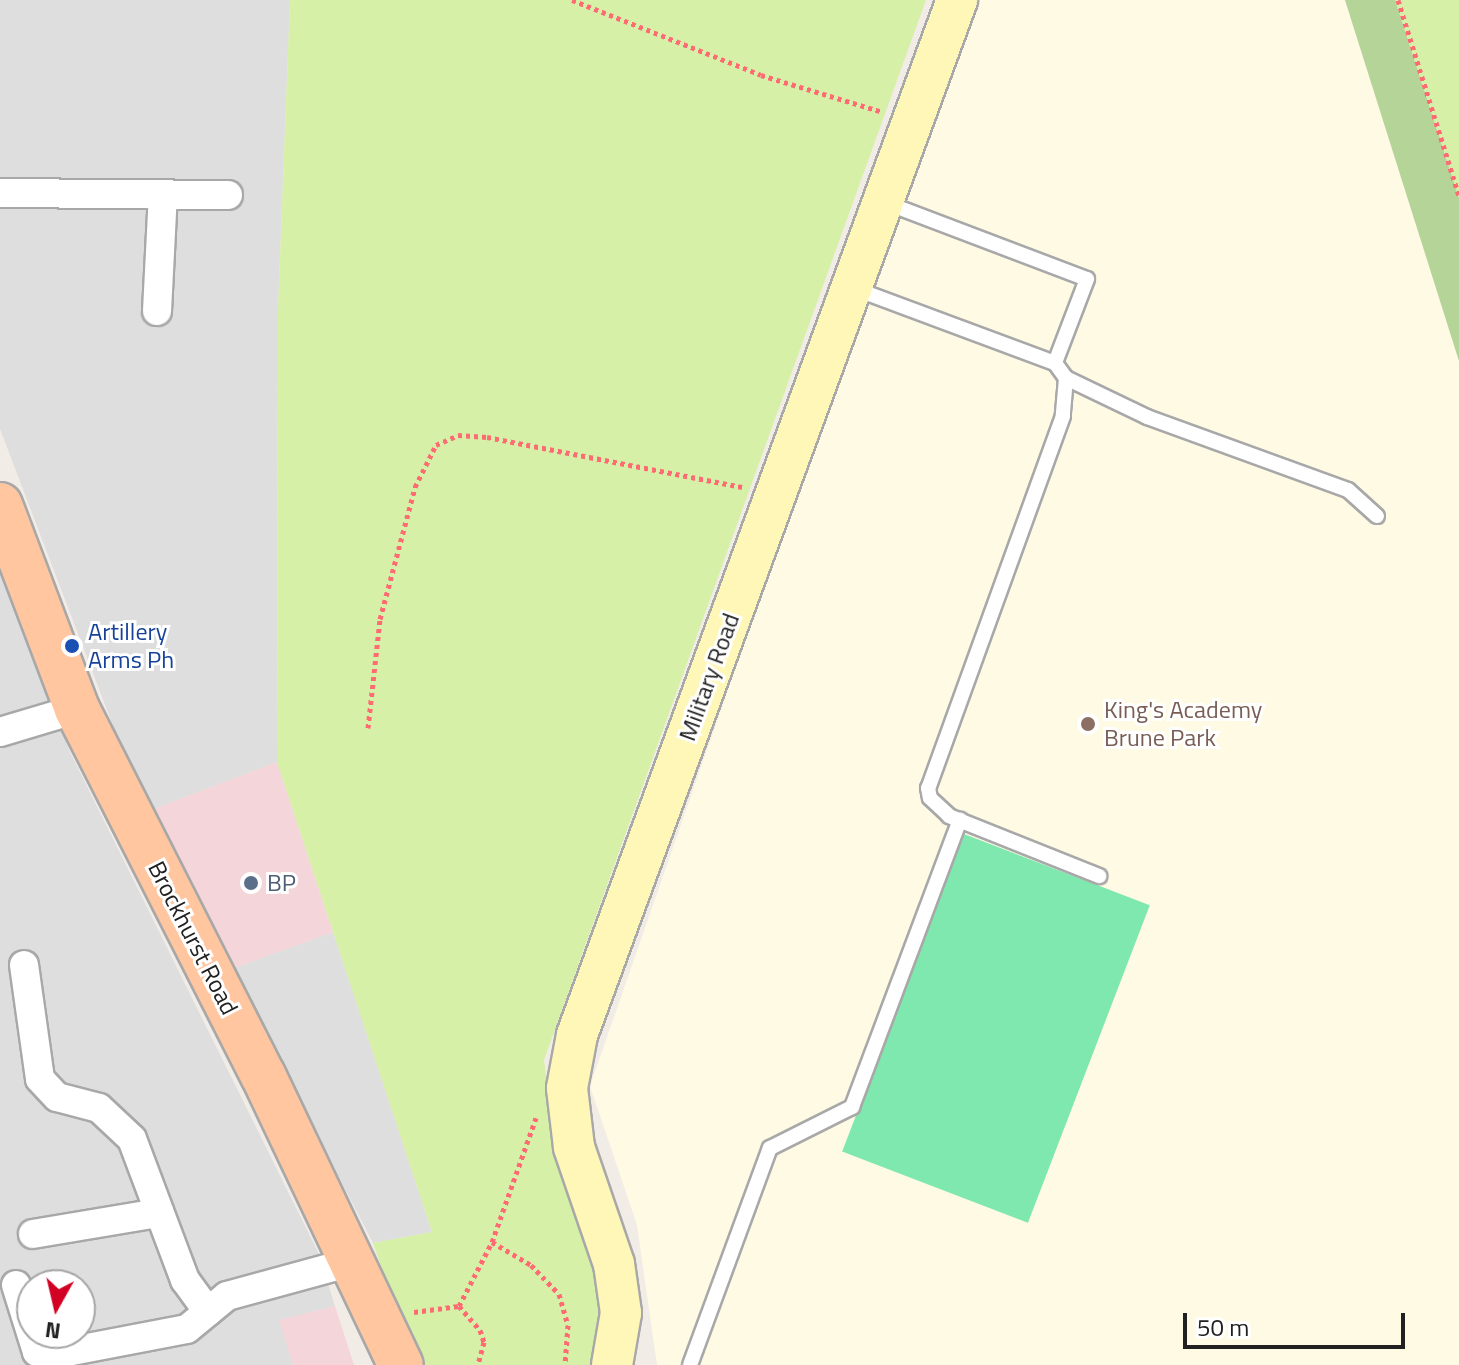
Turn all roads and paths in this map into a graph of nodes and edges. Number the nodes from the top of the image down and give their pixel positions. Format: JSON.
{"nodes":[{"id":1,"x":572,"y":0,"type":"edge"},
{"id":2,"x":957,"y":0,"type":"edge"},
{"id":3,"x":1398,"y":0,"type":"edge"},
{"id":4,"x":914,"y":119,"type":"junction"},
{"id":5,"x":0,"y":193,"type":"edge"},
{"id":6,"x":163,"y":194,"type":"junction"},
{"id":7,"x":228,"y":195,"type":"dead end"},
{"id":8,"x":1459,"y":196,"type":"edge"},
{"id":9,"x":883,"y":201,"type":"junction"},
{"id":10,"x":852,"y":287,"type":"junction"},
{"id":11,"x":157,"y":311,"type":"dead end"},
{"id":12,"x":1055,"y":363,"type":"junction"},
{"id":13,"x":1066,"y":378,"type":"junction"},
{"id":14,"x":775,"y":498,"type":"junction"},
{"id":15,"x":0,"y":505,"type":"edge"},
{"id":16,"x":1377,"y":516,"type":"dead end"},
{"id":17,"x":77,"y":709,"type":"junction"},
{"id":18,"x":368,"y":728,"type":"dead end"},
{"id":19,"x":0,"y":732,"type":"edge"},
{"id":20,"x":960,"y":820,"type":"junction"},
{"id":21,"x":1099,"y":876,"type":"dead end"},
{"id":22,"x":24,"y":965,"type":"dead end"},
{"id":23,"x":567,"y":1088,"type":"junction"},
{"id":24,"x":159,"y":1213,"type":"junction"},
{"id":25,"x":33,"y":1234,"type":"dead end"},
{"id":26,"x":492,"y":1242,"type":"junction"},
{"id":27,"x":351,"y":1262,"type":"junction"},
{"id":28,"x":459,"y":1306,"type":"junction"},
{"id":29,"x":208,"y":1312,"type":"junction"},
{"id":30,"x":392,"y":1346,"type":"edge"},
{"id":31,"x":36,"y":1349,"type":"edge"},
{"id":32,"x":57,"y":1360,"type":"edge"},
{"id":33,"x":478,"y":1365,"type":"edge"},
{"id":34,"x":565,"y":1365,"type":"edge"},
{"id":35,"x":612,"y":1365,"type":"edge"},
{"id":36,"x":690,"y":1365,"type":"edge"}],
"edges":[{"from":1,"to":4,"type":"path"},
{"from":2,"to":4,"type":"street","name":"Military Road"},
{"from":3,"to":8,"type":"path"},
{"from":4,"to":9,"type":"street","name":"Military Road"},
{"from":5,"to":6,"type":"street"},
{"from":6,"to":7,"type":"street"},
{"from":6,"to":11,"type":"street"},
{"from":9,"to":10,"type":"street","name":"Military Road"},
{"from":9,"to":12,"type":"lane"},
{"from":10,"to":12,"type":"lane"},
{"from":10,"to":14,"type":"street","name":"Military Road"},
{"from":12,"to":13,"type":"lane"},
{"from":13,"to":16,"type":"lane"},
{"from":13,"to":20,"type":"lane"},
{"from":14,"to":18,"type":"path"},
{"from":14,"to":23,"type":"street","name":"Military Road"},
{"from":15,"to":17,"type":"main road","name":"Brockhurst Road"},
{"from":17,"to":19,"type":"street"},
{"from":17,"to":27,"type":"main road","name":"Brockhurst Road"},
{"from":20,"to":21,"type":"lane"},
{"from":20,"to":36,"type":"lane"},
{"from":22,"to":24,"type":"street"},
{"from":23,"to":26,"type":"path"},
{"from":23,"to":35,"type":"street","name":"Military Road"},
{"from":24,"to":25,"type":"street"},
{"from":24,"to":29,"type":"street"},
{"from":26,"to":28,"type":"path"},
{"from":26,"to":34,"type":"path"},
{"from":27,"to":29,"type":"street"},
{"from":27,"to":30,"type":"main road","name":"Brockhurst Road"},
{"from":28,"to":30,"type":"path"},
{"from":28,"to":33,"type":"path"},
{"from":29,"to":32,"type":"street"},
{"from":31,"to":32,"type":"street"}]}
